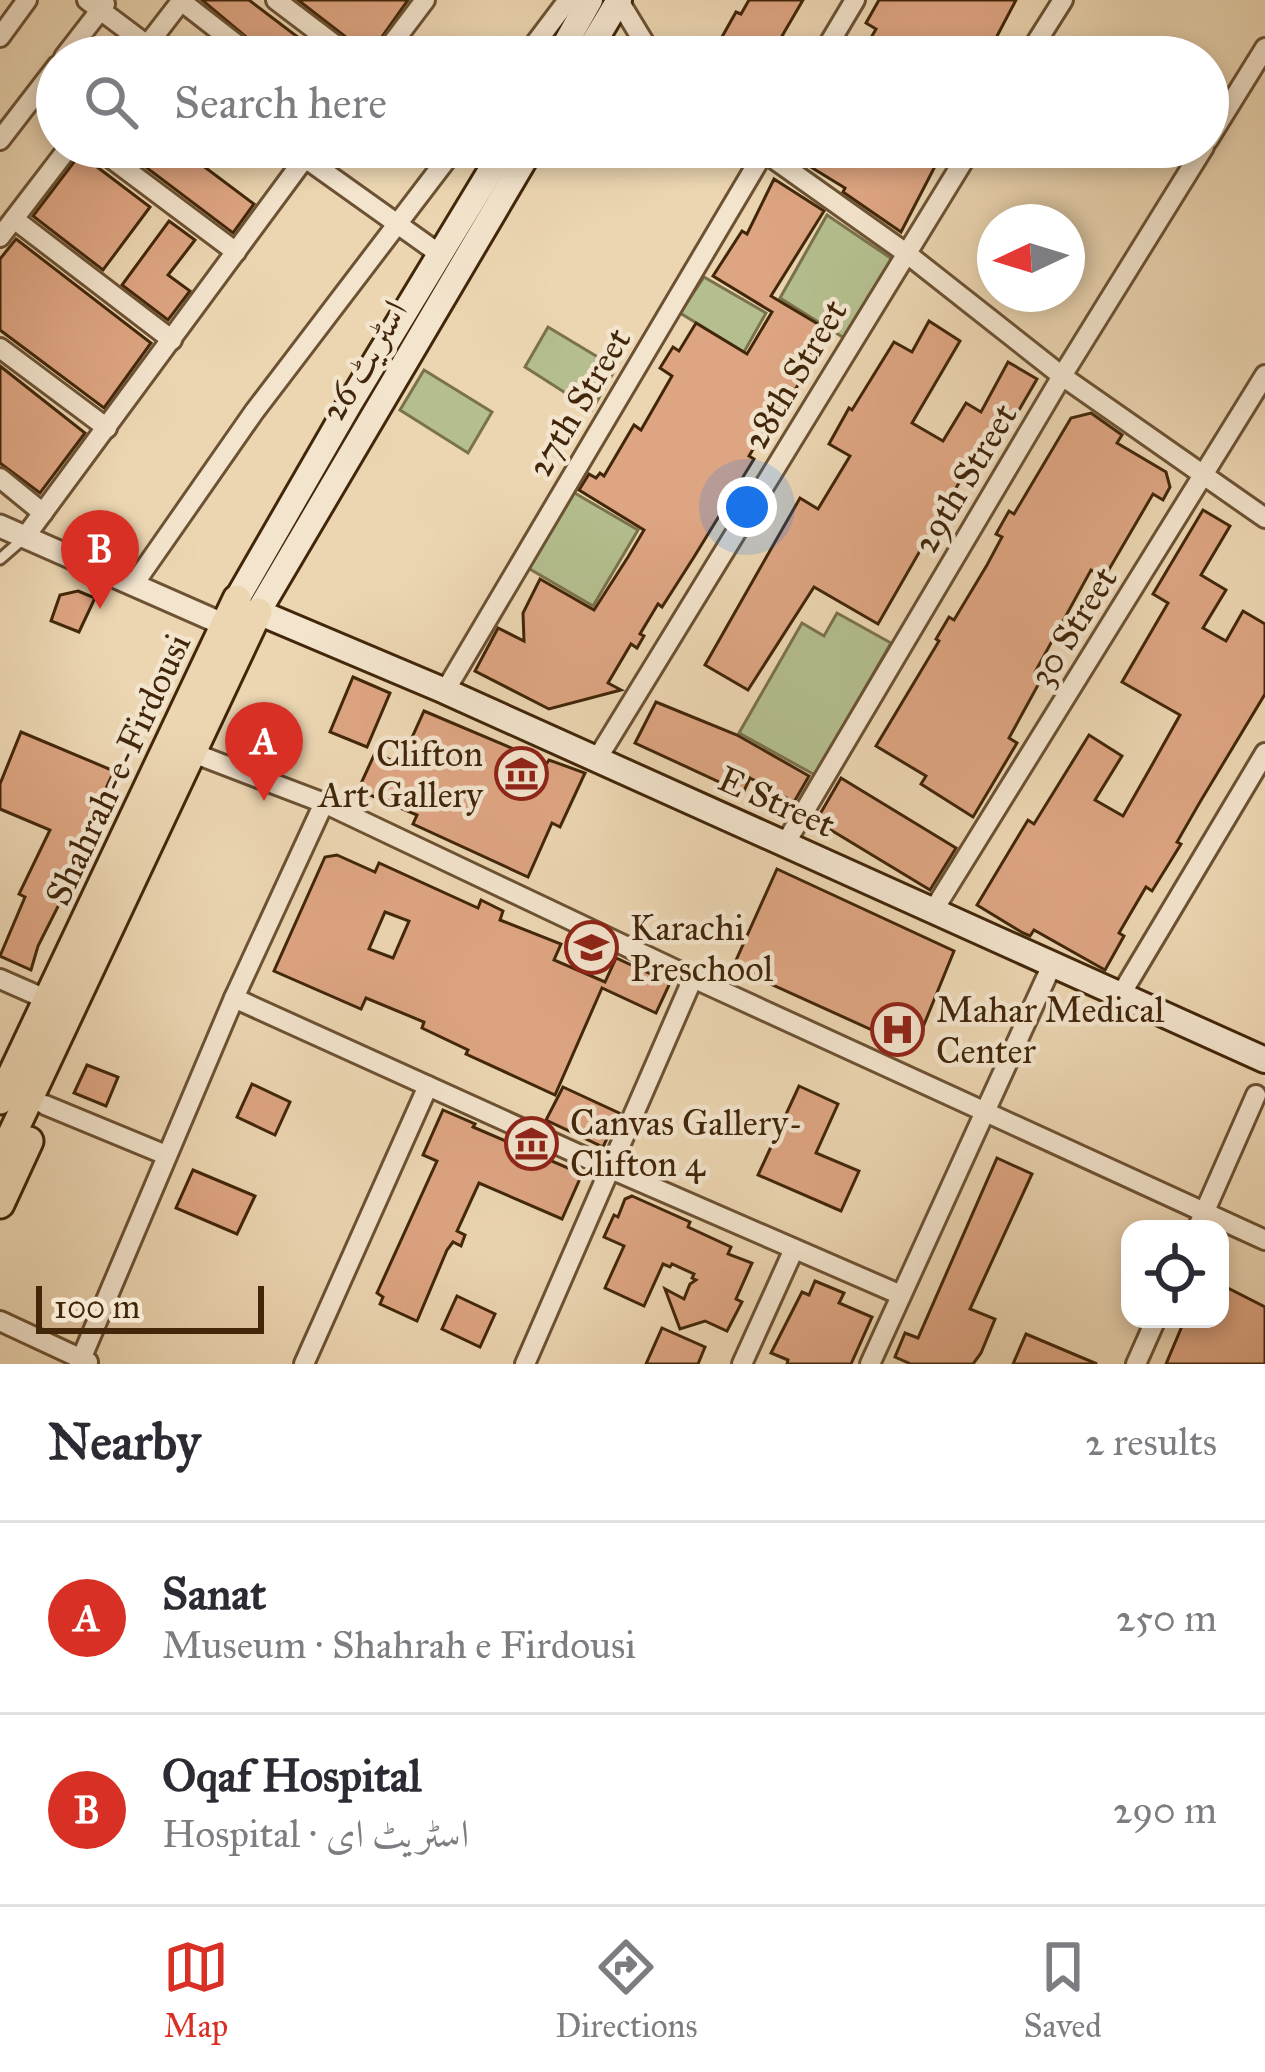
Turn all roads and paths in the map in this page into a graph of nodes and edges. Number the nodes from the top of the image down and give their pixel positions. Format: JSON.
{"nodes":[{"id":1,"x":27,"y":0,"type":"edge"},
{"id":2,"x":276,"y":0,"type":"edge"},
{"id":3,"x":425,"y":0,"type":"edge"},
{"id":4,"x":568,"y":0,"type":"edge"},
{"id":5,"x":590,"y":0,"type":"edge"},
{"id":6,"x":855,"y":0,"type":"edge"},
{"id":7,"x":1063,"y":0,"type":"edge"},
{"id":8,"x":182,"y":1,"type":"edge"},
{"id":9,"x":619,"y":1,"type":"edge"},
{"id":10,"x":99,"y":3,"type":"edge"},
{"id":11,"x":78,"y":36,"type":"edge"},
{"id":12,"x":129,"y":36,"type":"edge"},
{"id":13,"x":155,"y":36,"type":"edge"},
{"id":14,"x":226,"y":36,"type":"edge"},
{"id":15,"x":323,"y":36,"type":"edge"},
{"id":16,"x":398,"y":36,"type":"edge"},
{"id":17,"x":541,"y":36,"type":"edge"},
{"id":18,"x":569,"y":36,"type":"edge"},
{"id":19,"x":598,"y":36,"type":"edge"},
{"id":20,"x":640,"y":36,"type":"edge"},
{"id":21,"x":834,"y":36,"type":"edge"},
{"id":22,"x":1041,"y":36,"type":"edge"},
{"id":23,"x":0,"y":37,"type":"edge"},
{"id":24,"x":1265,"y":48,"type":"edge"},
{"id":25,"x":36,"y":93,"type":"edge"},
{"id":26,"x":1229,"y":107,"type":"edge"},
{"id":27,"x":0,"y":140,"type":"edge"},
{"id":28,"x":53,"y":168,"type":"edge"},
{"id":29,"x":124,"y":168,"type":"edge"},
{"id":30,"x":297,"y":168,"type":"edge"},
{"id":31,"x":329,"y":168,"type":"edge"},
{"id":32,"x":440,"y":168,"type":"edge"},
{"id":33,"x":493,"y":168,"type":"edge"},
{"id":34,"x":519,"y":168,"type":"edge"},
{"id":35,"x":752,"y":168,"type":"edge"},
{"id":36,"x":789,"y":168,"type":"edge"},
{"id":37,"x":959,"y":168,"type":"edge"},
{"id":38,"x":1191,"y":168,"type":"edge"},
{"id":39,"x":14,"y":219,"type":"junction"},
{"id":40,"x":398,"y":224,"type":"junction"},
{"id":41,"x":0,"y":237,"type":"edge"},
{"id":42,"x":236,"y":252,"type":"junction"},
{"id":43,"x":906,"y":254,"type":"junction"},
{"id":44,"x":441,"y":255,"type":"junction"},
{"id":45,"x":172,"y":340,"type":"junction"},
{"id":46,"x":0,"y":348,"type":"edge"},
{"id":47,"x":1265,"y":375,"type":"edge"},
{"id":48,"x":1062,"y":376,"type":"junction"},
{"id":49,"x":106,"y":428,"type":"junction"},
{"id":50,"x":1204,"y":475,"type":"junction"},
{"id":51,"x":0,"y":478,"type":"edge"},
{"id":52,"x":43,"y":513,"type":"junction"},
{"id":53,"x":1265,"y":518,"type":"edge"},
{"id":54,"x":0,"y":526,"type":"edge"},
{"id":55,"x":25,"y":537,"type":"junction"},
{"id":56,"x":0,"y":559,"type":"edge"},
{"id":57,"x":134,"y":584,"type":"junction"},
{"id":58,"x":240,"y":612,"type":"junction"},
{"id":59,"x":445,"y":691,"type":"junction"},
{"id":60,"x":193,"y":753,"type":"junction"},
{"id":61,"x":1265,"y":753,"type":"edge"},
{"id":62,"x":597,"y":759,"type":"junction"},
{"id":63,"x":324,"y":803,"type":"junction"},
{"id":64,"x":785,"y":844,"type":"junction"},
{"id":65,"x":933,"y":911,"type":"junction"},
{"id":66,"x":1052,"y":965,"type":"junction"},
{"id":67,"x":693,"y":978,"type":"junction"},
{"id":68,"x":0,"y":979,"type":"edge"},
{"id":69,"x":1120,"y":996,"type":"junction"},
{"id":70,"x":234,"y":998,"type":"junction"},
{"id":71,"x":48,"y":1000,"type":"junction"},
{"id":72,"x":1265,"y":1060,"type":"edge"},
{"id":73,"x":428,"y":1086,"type":"junction"},
{"id":74,"x":40,"y":1095,"type":"junction"},
{"id":75,"x":1256,"y":1095,"type":"dead end"},
{"id":76,"x":0,"y":1100,"type":"edge"},
{"id":77,"x":983,"y":1112,"type":"junction"},
{"id":78,"x":166,"y":1155,"type":"junction"},
{"id":79,"x":0,"y":1160,"type":"edge"},
{"id":80,"x":610,"y":1169,"type":"junction"},
{"id":81,"x":0,"y":1204,"type":"edge"},
{"id":82,"x":1202,"y":1220,"type":"edge"},
{"id":83,"x":1229,"y":1229,"type":"edge"},
{"id":84,"x":1265,"y":1240,"type":"edge"},
{"id":85,"x":794,"y":1249,"type":"junction"},
{"id":86,"x":901,"y":1295,"type":"junction"},
{"id":87,"x":0,"y":1321,"type":"edge"},
{"id":88,"x":1152,"y":1328,"type":"edge"},
{"id":89,"x":84,"y":1362,"type":"edge"},
{"id":90,"x":304,"y":1364,"type":"edge"},
{"id":91,"x":525,"y":1364,"type":"edge"},
{"id":92,"x":742,"y":1364,"type":"edge"},
{"id":93,"x":870,"y":1364,"type":"edge"},
{"id":94,"x":1136,"y":1364,"type":"edge"}],
"edges":[{"from":1,"to":23,"type":"street"},
{"from":2,"to":15,"type":"street"},
{"from":3,"to":16,"type":"street"},
{"from":4,"to":17,"type":"street"},
{"from":5,"to":18,"type":"main road"},
{"from":6,"to":21,"type":"street"},
{"from":7,"to":22,"type":"street"},
{"from":8,"to":13,"type":"street"},
{"from":8,"to":14,"type":"street"},
{"from":9,"to":19,"type":"main road"},
{"from":9,"to":20,"type":"street"},
{"from":10,"to":11,"type":"street"},
{"from":10,"to":12,"type":"street"},
{"from":24,"to":26,"type":"street","name":"29th Street"},
{"from":25,"to":27,"type":"street"},
{"from":28,"to":39,"type":"street"},
{"from":29,"to":42,"type":"street"},
{"from":30,"to":42,"type":"street"},
{"from":31,"to":40,"type":"street"},
{"from":32,"to":40,"type":"street"},
{"from":33,"to":44,"type":"main road","name":"اسٹریٹ 26"},
{"from":34,"to":58,"type":"main road","name":"اسٹریٹ 26"},
{"from":35,"to":59,"type":"street","name":"27th Street"},
{"from":36,"to":43,"type":"street"},
{"from":37,"to":43,"type":"street","name":"28th Street"},
{"from":38,"to":48,"type":"street","name":"29th Street"},
{"from":39,"to":41,"type":"street"},
{"from":39,"to":45,"type":"street"},
{"from":40,"to":44,"type":"street"},
{"from":40,"to":57,"type":"street"},
{"from":42,"to":45,"type":"street"},
{"from":43,"to":48,"type":"street"},
{"from":43,"to":62,"type":"street","name":"28th Street"},
{"from":44,"to":58,"type":"main road","name":"اسٹریٹ 26"},
{"from":45,"to":49,"type":"street"},
{"from":46,"to":49,"type":"street"},
{"from":47,"to":50,"type":"street","name":"30 Street"},
{"from":48,"to":50,"type":"street"},
{"from":48,"to":64,"type":"street","name":"29th Street"},
{"from":49,"to":52,"type":"street"},
{"from":50,"to":53,"type":"street"},
{"from":50,"to":65,"type":"street","name":"30 Street"},
{"from":51,"to":52,"type":"street"},
{"from":52,"to":55,"type":"street"},
{"from":54,"to":55,"type":"street"},
{"from":55,"to":56,"type":"lane"},
{"from":55,"to":57,"type":"street"},
{"from":57,"to":58,"type":"street"},
{"from":58,"to":59,"type":"main road","name":"E Street"},
{"from":58,"to":60,"type":"main road"},
{"from":58,"to":71,"type":"main road","name":"Shahrah-e-Firdousi"},
{"from":59,"to":62,"type":"main road","name":"E Street"},
{"from":60,"to":63,"type":"street"},
{"from":60,"to":74,"type":"main road"},
{"from":61,"to":69,"type":"street"},
{"from":62,"to":64,"type":"main road","name":"E Street"},
{"from":63,"to":67,"type":"street"},
{"from":63,"to":70,"type":"street"},
{"from":64,"to":65,"type":"main road","name":"E Street"},
{"from":65,"to":66,"type":"main road","name":"E Street"},
{"from":66,"to":69,"type":"main road","name":"E Street"},
{"from":66,"to":77,"type":"street"},
{"from":67,"to":77,"type":"street"},
{"from":67,"to":80,"type":"street"},
{"from":68,"to":71,"type":"street"},
{"from":69,"to":72,"type":"main road","name":"E Street"},
{"from":70,"to":73,"type":"street"},
{"from":70,"to":78,"type":"street"},
{"from":71,"to":76,"type":"main road","name":"Shahrah-e-Firdousi"},
{"from":73,"to":80,"type":"street"},
{"from":73,"to":90,"type":"street"},
{"from":74,"to":78,"type":"street"},
{"from":74,"to":79,"type":"main road"},
{"from":74,"to":81,"type":"main road"},
{"from":75,"to":82,"type":"street"},
{"from":77,"to":82,"type":"street"},
{"from":77,"to":86,"type":"street"},
{"from":78,"to":89,"type":"street"},
{"from":80,"to":85,"type":"street"},
{"from":80,"to":91,"type":"street"},
{"from":83,"to":84,"type":"street"},
{"from":85,"to":86,"type":"street"},
{"from":85,"to":92,"type":"street"},
{"from":86,"to":93,"type":"street"},
{"from":87,"to":89,"type":"street"},
{"from":88,"to":94,"type":"street"}]}
